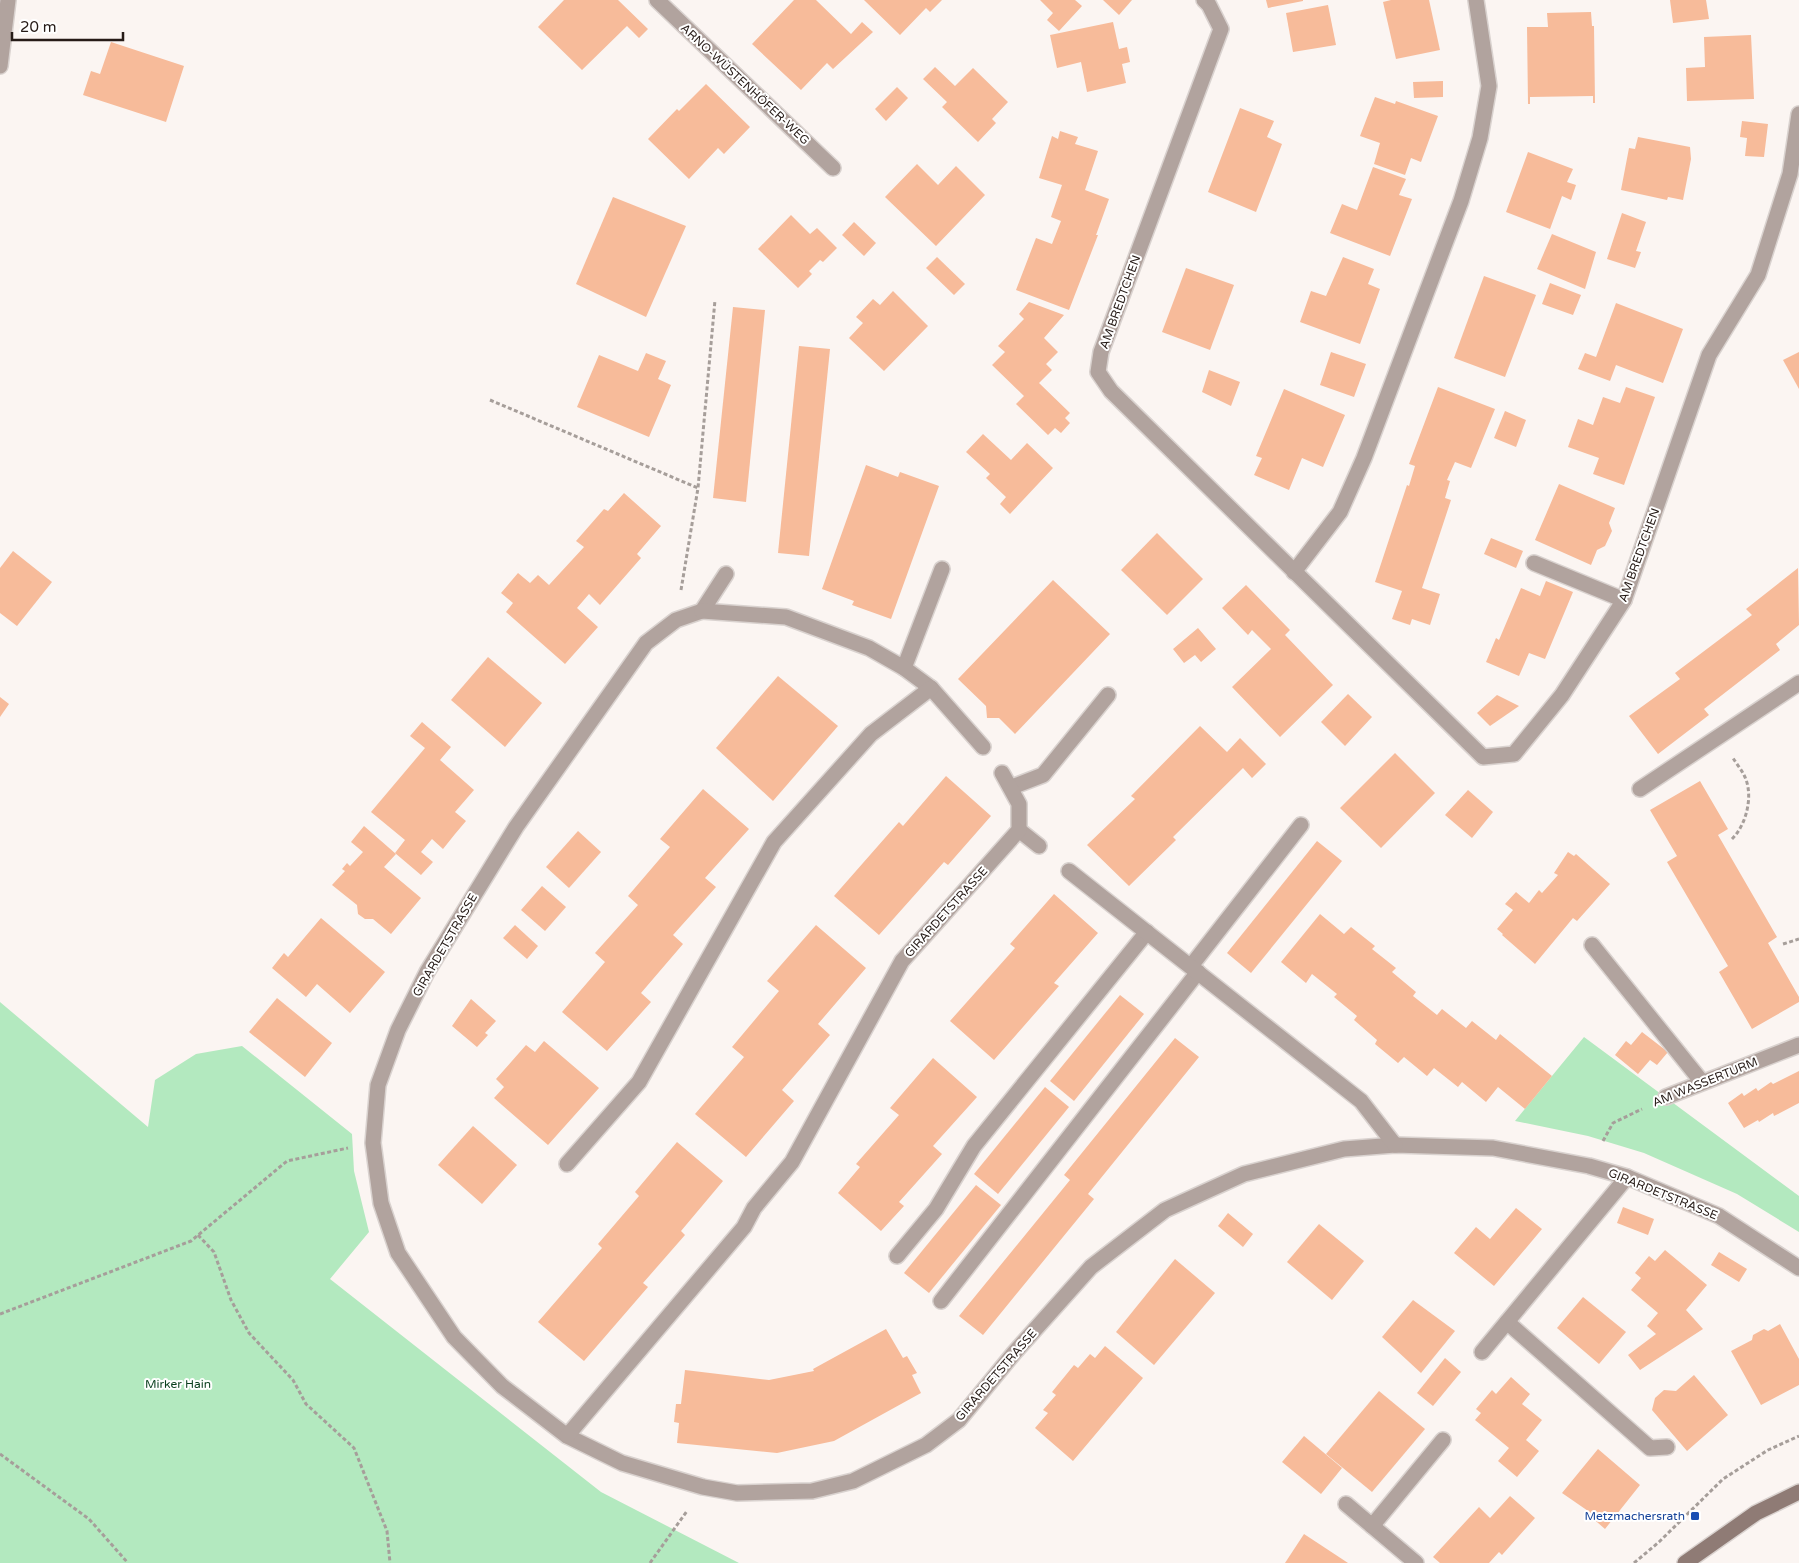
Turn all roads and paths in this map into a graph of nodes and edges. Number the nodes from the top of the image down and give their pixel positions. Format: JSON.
{"nodes":[{"id":1,"x":8,"y":0,"type":"edge"},
{"id":2,"x":657,"y":0,"type":"edge"},
{"id":3,"x":1204,"y":0,"type":"edge"},
{"id":4,"x":1476,"y":0,"type":"edge"},
{"id":5,"x":0,"y":66,"type":"edge"},
{"id":6,"x":1799,"y":114,"type":"edge"},
{"id":7,"x":833,"y":168,"type":"dead end"},
{"id":8,"x":715,"y":300,"type":"dead end"},
{"id":9,"x":490,"y":400,"type":"dead end"},
{"id":10,"x":698,"y":488,"type":"junction"},
{"id":11,"x":1534,"y":564,"type":"dead end"},
{"id":12,"x":942,"y":569,"type":"dead end"},
{"id":13,"x":1294,"y":572,"type":"junction"},
{"id":14,"x":726,"y":574,"type":"dead end"},
{"id":15,"x":1624,"y":600,"type":"junction"},
{"id":16,"x":702,"y":611,"type":"junction"},
{"id":17,"x":676,"y":620,"type":"junction"},
{"id":18,"x":904,"y":668,"type":"junction"},
{"id":19,"x":1799,"y":683,"type":"edge"},
{"id":20,"x":931,"y":688,"type":"junction"},
{"id":21,"x":1108,"y":696,"type":"dead end"},
{"id":22,"x":1718,"y":737,"type":"junction"},
{"id":23,"x":984,"y":747,"type":"dead end"},
{"id":24,"x":1002,"y":773,"type":"dead end"},
{"id":25,"x":1012,"y":787,"type":"junction"},
{"id":26,"x":1640,"y":789,"type":"dead end"},
{"id":27,"x":1301,"y":825,"type":"dead end"},
{"id":28,"x":1019,"y":830,"type":"junction"},
{"id":29,"x":1732,"y":839,"type":"dead end"},
{"id":30,"x":1039,"y":846,"type":"dead end"},
{"id":31,"x":1069,"y":871,"type":"dead end"},
{"id":32,"x":1147,"y":932,"type":"junction"},
{"id":33,"x":1799,"y":940,"type":"edge"},
{"id":34,"x":1783,"y":944,"type":"dead end"},
{"id":35,"x":1592,"y":945,"type":"dead end"},
{"id":36,"x":1194,"y":969,"type":"junction"},
{"id":37,"x":1799,"y":1045,"type":"edge"},
{"id":38,"x":1702,"y":1082,"type":"junction"},
{"id":39,"x":1666,"y":1097,"type":"joint"},
{"id":40,"x":1613,"y":1123,"type":"dead end"},
{"id":41,"x":373,"y":1143,"type":"junction"},
{"id":42,"x":1395,"y":1145,"type":"junction"},
{"id":43,"x":568,"y":1164,"type":"dead end"},
{"id":44,"x":1627,"y":1177,"type":"junction"},
{"id":45,"x":198,"y":1235,"type":"junction"},
{"id":46,"x":897,"y":1256,"type":"dead end"},
{"id":47,"x":1799,"y":1268,"type":"edge"},
{"id":48,"x":940,"y":1301,"type":"dead end"},
{"id":49,"x":0,"y":1314,"type":"edge"},
{"id":50,"x":1507,"y":1322,"type":"junction"},
{"id":51,"x":1482,"y":1352,"type":"dead end"},
{"id":52,"x":567,"y":1436,"type":"junction"},
{"id":53,"x":1799,"y":1436,"type":"edge"},
{"id":54,"x":1443,"y":1440,"type":"dead end"},
{"id":55,"x":1668,"y":1447,"type":"dead end"},
{"id":56,"x":0,"y":1454,"type":"edge"},
{"id":57,"x":703,"y":1488,"type":"junction"},
{"id":58,"x":1799,"y":1492,"type":"edge"},
{"id":59,"x":1346,"y":1504,"type":"dead end"},
{"id":60,"x":1372,"y":1526,"type":"junction"},
{"id":61,"x":128,"y":1563,"type":"edge"},
{"id":62,"x":390,"y":1563,"type":"edge"},
{"id":63,"x":650,"y":1563,"type":"edge"},
{"id":64,"x":1416,"y":1563,"type":"edge"},
{"id":65,"x":1634,"y":1563,"type":"edge"},
{"id":66,"x":1685,"y":1563,"type":"edge"}],
"edges":[{"from":1,"to":5,"type":"street"},
{"from":2,"to":7,"type":"street","name":"ARNO-WÜSTENHÖFER-WEG"},
{"from":3,"to":13,"type":"street","name":"AM BREDTCHEN"},
{"from":4,"to":13,"type":"street"},
{"from":6,"to":15,"type":"street","name":"AM BREDTCHEN"},
{"from":8,"to":10,"type":"path"},
{"from":9,"to":10,"type":"path"},
{"from":10,"to":17,"type":"path"},
{"from":11,"to":15,"type":"street"},
{"from":12,"to":18,"type":"street"},
{"from":13,"to":15,"type":"street","name":"AM BREDTCHEN"},
{"from":14,"to":16,"type":"street"},
{"from":16,"to":17,"type":"street","name":"GIRARDETSTRASSE"},
{"from":16,"to":18,"type":"street","name":"GIRARDETSTRASSE"},
{"from":17,"to":41,"type":"street","name":"GIRARDETSTRASSE"},
{"from":18,"to":20,"type":"street","name":"GIRARDETSTRASSE"},
{"from":19,"to":22,"type":"street"},
{"from":20,"to":23,"type":"street","name":"GIRARDETSTRASSE"},
{"from":20,"to":43,"type":"street"},
{"from":21,"to":25,"type":"street"},
{"from":22,"to":26,"type":"street"},
{"from":22,"to":29,"type":"path"},
{"from":24,"to":25,"type":"street"},
{"from":25,"to":28,"type":"street"},
{"from":27,"to":36,"type":"street"},
{"from":28,"to":30,"type":"street"},
{"from":28,"to":52,"type":"street","name":"GIRARDETSTRASSE"},
{"from":31,"to":32,"type":"street"},
{"from":32,"to":36,"type":"street"},
{"from":32,"to":46,"type":"street"},
{"from":33,"to":34,"type":"path"},
{"from":35,"to":38,"type":"street"},
{"from":36,"to":42,"type":"street"},
{"from":36,"to":48,"type":"street"},
{"from":37,"to":38,"type":"street","name":"AM WASSERTURM"},
{"from":38,"to":39,"type":"street","name":"AM WASSERTURM"},
{"from":39,"to":40,"type":"path","name":"AM WASSERTURM"},
{"from":41,"to":45,"type":"path"},
{"from":41,"to":52,"type":"street","name":"GIRARDETSTRASSE"},
{"from":42,"to":44,"type":"street","name":"GIRARDETSTRASSE"},
{"from":42,"to":57,"type":"street","name":"GIRARDETSTRASSE"},
{"from":44,"to":47,"type":"street","name":"GIRARDETSTRASSE"},
{"from":44,"to":50,"type":"street"},
{"from":45,"to":49,"type":"path"},
{"from":45,"to":62,"type":"path"},
{"from":50,"to":51,"type":"street"},
{"from":50,"to":55,"type":"street"},
{"from":52,"to":57,"type":"street","name":"GIRARDETSTRASSE"},
{"from":53,"to":65,"type":"path"},
{"from":54,"to":60,"type":"street"},
{"from":56,"to":61,"type":"path"},
{"from":57,"to":63,"type":"path"},
{"from":58,"to":66,"type":"street"},
{"from":59,"to":60,"type":"street"},
{"from":60,"to":64,"type":"street"}]}
